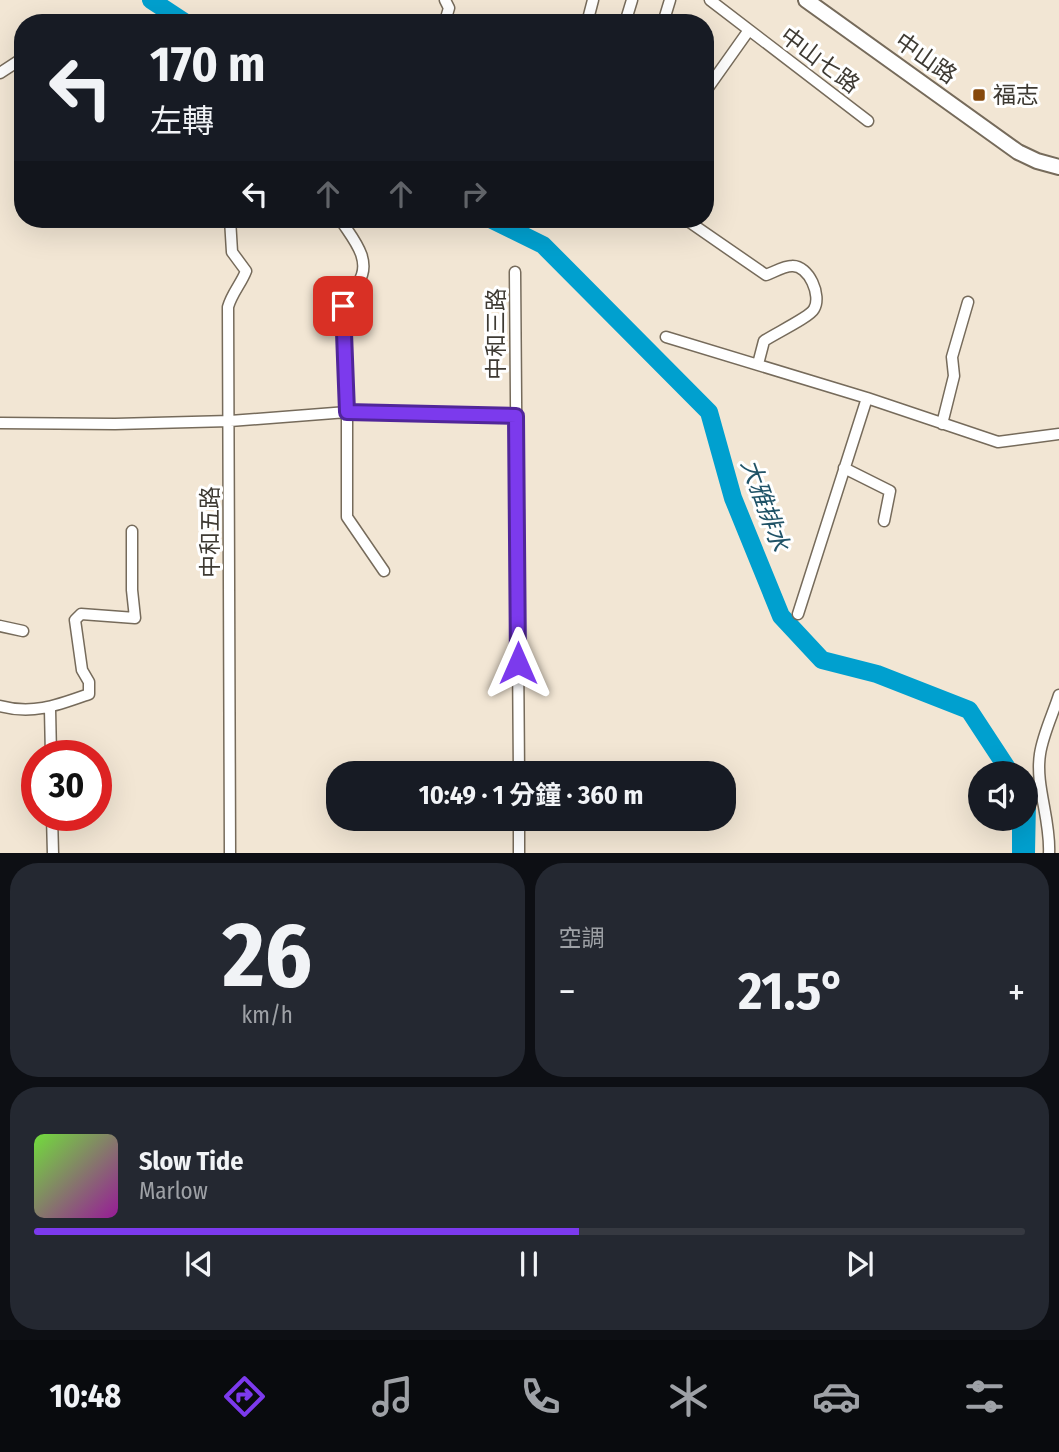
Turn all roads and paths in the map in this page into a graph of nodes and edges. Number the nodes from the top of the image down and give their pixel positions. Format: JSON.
{"nodes":[{"id":1,"x":710,"y":0,"type":"edge"},
{"id":2,"x":806,"y":0,"type":"edge"},
{"id":3,"x":749,"y":30,"type":"junction"},
{"id":4,"x":714,"y":80,"type":"edge"},
{"id":5,"x":867,"y":121,"type":"dead end"},
{"id":6,"x":1059,"y":167,"type":"edge"},
{"id":7,"x":231,"y":228,"type":"edge"},
{"id":8,"x":346,"y":228,"type":"edge"},
{"id":9,"x":698,"y":228,"type":"edge"},
{"id":10,"x":515,"y":272,"type":"dead end"},
{"id":11,"x":968,"y":302,"type":"dead end"},
{"id":12,"x":666,"y":337,"type":"dead end"},
{"id":13,"x":758,"y":365,"type":"junction"},
{"id":14,"x":867,"y":398,"type":"junction"},
{"id":15,"x":347,"y":412,"type":"junction"},
{"id":16,"x":516,"y":416,"type":"junction"},
{"id":17,"x":230,"y":420,"type":"junction"},
{"id":18,"x":0,"y":423,"type":"edge"},
{"id":19,"x":942,"y":424,"type":"junction"},
{"id":20,"x":1059,"y":434,"type":"edge"},
{"id":21,"x":844,"y":468,"type":"junction"},
{"id":22,"x":884,"y":521,"type":"dead end"},
{"id":23,"x":132,"y":531,"type":"dead end"},
{"id":24,"x":384,"y":571,"type":"dead end"},
{"id":25,"x":798,"y":614,"type":"dead end"},
{"id":26,"x":0,"y":626,"type":"edge"},
{"id":27,"x":23,"y":631,"type":"dead end"},
{"id":28,"x":1059,"y":695,"type":"edge"},
{"id":29,"x":0,"y":706,"type":"edge"},
{"id":30,"x":50,"y":709,"type":"junction"},
{"id":31,"x":51,"y":740,"type":"edge"},
{"id":32,"x":519,"y":761,"type":"edge"},
{"id":33,"x":52,"y":831,"type":"edge"},
{"id":34,"x":519,"y":831,"type":"edge"},
{"id":35,"x":53,"y":853,"type":"edge"},
{"id":36,"x":230,"y":853,"type":"edge"},
{"id":37,"x":519,"y":853,"type":"edge"},
{"id":38,"x":1049,"y":853,"type":"edge"}],
"edges":[{"from":1,"to":3,"type":"street","name":"中山七路"},
{"from":2,"to":6,"type":"main road","name":"中山路"},
{"from":3,"to":4,"type":"street","name":"中山七路"},
{"from":3,"to":5,"type":"street","name":"中山七路"},
{"from":7,"to":17,"type":"street","name":"中和五路"},
{"from":8,"to":15,"type":"street"},
{"from":9,"to":13,"type":"street"},
{"from":10,"to":16,"type":"street","name":"中和三路"},
{"from":11,"to":19,"type":"street"},
{"from":12,"to":13,"type":"street"},
{"from":13,"to":14,"type":"street"},
{"from":14,"to":19,"type":"street"},
{"from":14,"to":21,"type":"street"},
{"from":15,"to":16,"type":"street"},
{"from":15,"to":17,"type":"street"},
{"from":15,"to":24,"type":"street"},
{"from":16,"to":32,"type":"street","name":"中和三路"},
{"from":17,"to":18,"type":"street"},
{"from":17,"to":36,"type":"street","name":"中和五路"},
{"from":19,"to":20,"type":"street"},
{"from":21,"to":22,"type":"street"},
{"from":21,"to":25,"type":"street"},
{"from":23,"to":30,"type":"street"},
{"from":26,"to":27,"type":"street"},
{"from":28,"to":38,"type":"street"},
{"from":29,"to":30,"type":"street"},
{"from":30,"to":31,"type":"street"},
{"from":33,"to":35,"type":"street"},
{"from":34,"to":37,"type":"street"}]}
